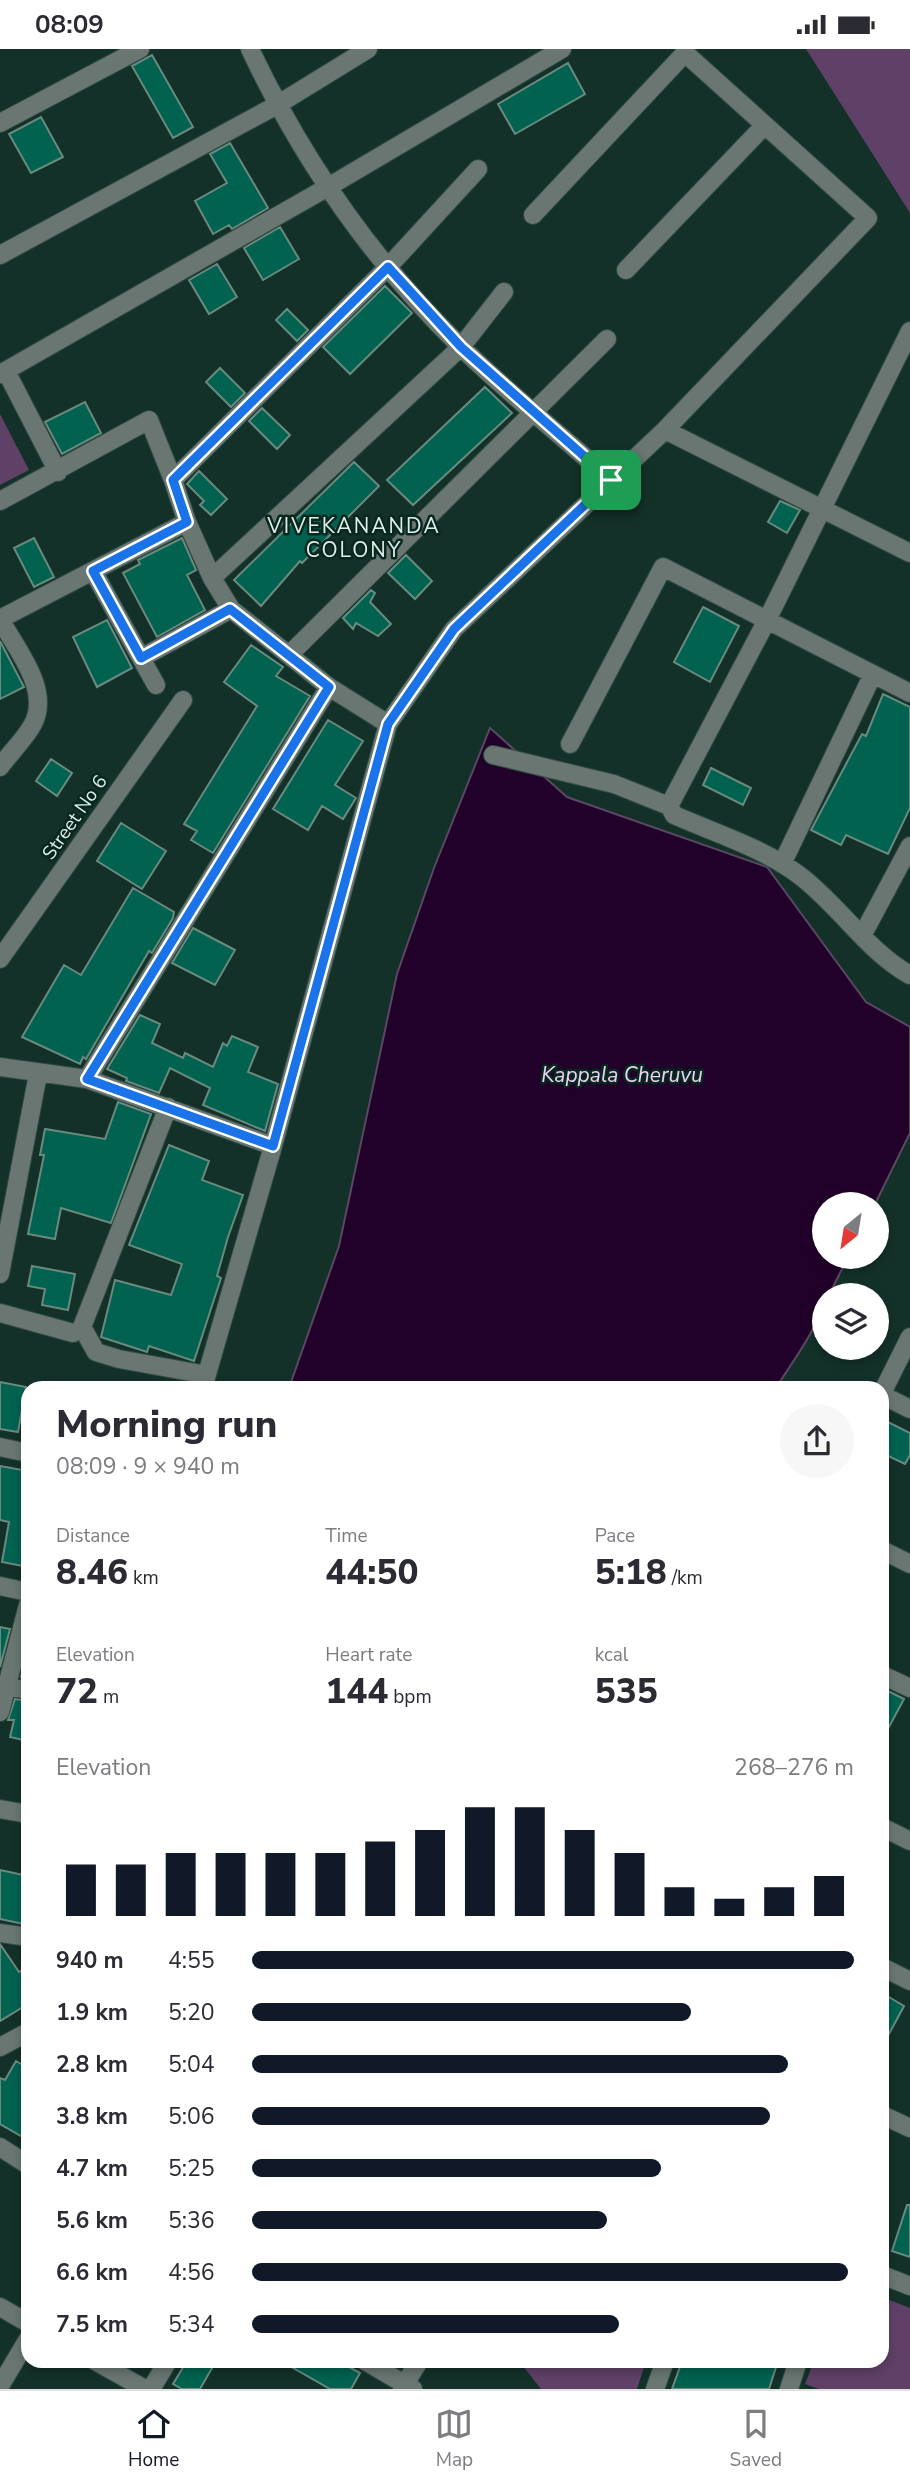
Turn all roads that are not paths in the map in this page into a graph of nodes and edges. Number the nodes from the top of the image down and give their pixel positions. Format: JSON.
{"nodes":[{"id":1,"x":140,"y":49,"type":"edge"},
{"id":2,"x":250,"y":49,"type":"edge"},
{"id":3,"x":368,"y":49,"type":"edge"},
{"id":4,"x":562,"y":49,"type":"edge"},
{"id":5,"x":684,"y":51,"type":"edge"},
{"id":6,"x":276,"y":106,"type":"junction"},
{"id":7,"x":0,"y":123,"type":"edge"},
{"id":8,"x":764,"y":126,"type":"junction"},
{"id":9,"x":478,"y":169,"type":"dead end"},
{"id":10,"x":328,"y":187,"type":"junction"},
{"id":11,"x":533,"y":215,"type":"dead end"},
{"id":12,"x":0,"y":255,"type":"edge"},
{"id":13,"x":388,"y":267,"type":"junction"},
{"id":14,"x":626,"y":270,"type":"dead end"},
{"id":15,"x":503,"y":292,"type":"dead end"},
{"id":16,"x":910,"y":331,"type":"edge"},
{"id":17,"x":607,"y":339,"type":"dead end"},
{"id":18,"x":461,"y":347,"type":"junction"},
{"id":19,"x":3,"y":373,"type":"edge"},
{"id":20,"x":534,"y":411,"type":"junction"},
{"id":21,"x":665,"y":430,"type":"junction"},
{"id":22,"x":58,"y":472,"type":"junction"},
{"id":23,"x":173,"y":480,"type":"junction"},
{"id":24,"x":611,"y":480,"type":"junction"},
{"id":25,"x":0,"y":501,"type":"edge"},
{"id":26,"x":821,"y":508,"type":"junction"},
{"id":27,"x":187,"y":522,"type":"junction"},
{"id":28,"x":910,"y":553,"type":"edge"},
{"id":29,"x":93,"y":571,"type":"junction"},
{"id":30,"x":212,"y":578,"type":"junction"},
{"id":31,"x":230,"y":609,"type":"junction"},
{"id":32,"x":0,"y":619,"type":"edge"},
{"id":33,"x":767,"y":620,"type":"junction"},
{"id":34,"x":290,"y":654,"type":"junction"},
{"id":35,"x":141,"y":658,"type":"junction"},
{"id":36,"x":873,"y":674,"type":"junction"},
{"id":37,"x":156,"y":685,"type":"dead end"},
{"id":38,"x":329,"y":687,"type":"junction"},
{"id":39,"x":910,"y":692,"type":"edge"},
{"id":40,"x":183,"y":699,"type":"dead end"},
{"id":41,"x":388,"y":724,"type":"junction"},
{"id":42,"x":570,"y":744,"type":"dead end"},
{"id":43,"x":493,"y":755,"type":"dead end"},
{"id":44,"x":0,"y":767,"type":"edge"},
{"id":45,"x":669,"y":806,"type":"junction"},
{"id":46,"x":910,"y":846,"type":"edge"},
{"id":47,"x":782,"y":864,"type":"junction"},
{"id":48,"x":863,"y":934,"type":"junction"},
{"id":49,"x":0,"y":959,"type":"edge"},
{"id":50,"x":910,"y":975,"type":"edge"},
{"id":51,"x":0,"y":1067,"type":"edge"},
{"id":52,"x":38,"y":1074,"type":"junction"},
{"id":53,"x":87,"y":1079,"type":"junction"},
{"id":54,"x":168,"y":1107,"type":"junction"},
{"id":55,"x":273,"y":1146,"type":"junction"},
{"id":56,"x":0,"y":1274,"type":"edge"},
{"id":57,"x":0,"y":1313,"type":"edge"},
{"id":58,"x":73,"y":1332,"type":"dead end"},
{"id":59,"x":910,"y":1337,"type":"edge"},
{"id":60,"x":205,"y":1381,"type":"edge"},
{"id":61,"x":888,"y":1381,"type":"edge"},
{"id":62,"x":889,"y":1398,"type":"edge"},
{"id":63,"x":910,"y":1409,"type":"edge"},
{"id":64,"x":0,"y":1447,"type":"edge"},
{"id":65,"x":21,"y":1452,"type":"edge"},
{"id":66,"x":889,"y":1554,"type":"edge"},
{"id":67,"x":910,"y":1564,"type":"edge"},
{"id":68,"x":0,"y":1586,"type":"edge"},
{"id":69,"x":21,"y":1590,"type":"edge"},
{"id":70,"x":21,"y":1628,"type":"edge"},
{"id":71,"x":889,"y":1678,"type":"edge"},
{"id":72,"x":3,"y":1686,"type":"edge"},
{"id":73,"x":910,"y":1688,"type":"edge"},
{"id":74,"x":21,"y":1689,"type":"edge"},
{"id":75,"x":0,"y":1711,"type":"edge"},
{"id":76,"x":0,"y":1808,"type":"edge"},
{"id":77,"x":21,"y":1812,"type":"edge"},
{"id":78,"x":889,"y":1830,"type":"edge"},
{"id":79,"x":910,"y":1841,"type":"edge"},
{"id":80,"x":0,"y":1933,"type":"edge"},
{"id":81,"x":21,"y":1936,"type":"edge"},
{"id":82,"x":889,"y":1970,"type":"edge"},
{"id":83,"x":910,"y":1981,"type":"edge"},
{"id":84,"x":21,"y":2036,"type":"edge"},
{"id":85,"x":0,"y":2047,"type":"edge"},
{"id":86,"x":889,"y":2118,"type":"edge"},
{"id":87,"x":910,"y":2128,"type":"edge"},
{"id":88,"x":0,"y":2147,"type":"edge"},
{"id":89,"x":21,"y":2160,"type":"edge"},
{"id":90,"x":889,"y":2278,"type":"edge"},
{"id":91,"x":910,"y":2286,"type":"edge"},
{"id":92,"x":0,"y":2307,"type":"edge"},
{"id":93,"x":21,"y":2319,"type":"edge"},
{"id":94,"x":21,"y":2351,"type":"edge"},
{"id":95,"x":107,"y":2368,"type":"edge"},
{"id":96,"x":164,"y":2368,"type":"edge"},
{"id":97,"x":376,"y":2368,"type":"edge"},
{"id":98,"x":416,"y":2368,"type":"edge"},
{"id":99,"x":662,"y":2368,"type":"edge"},
{"id":100,"x":796,"y":2368,"type":"edge"},
{"id":101,"x":0,"y":2386,"type":"edge"},
{"id":102,"x":407,"y":2387,"type":"edge"},
{"id":103,"x":145,"y":2389,"type":"edge"},
{"id":104,"x":151,"y":2389,"type":"edge"},
{"id":105,"x":655,"y":2389,"type":"edge"},
{"id":106,"x":789,"y":2389,"type":"edge"}],
"edges":[{"from":1,"to":7,"type":"street"},
{"from":2,"to":6,"type":"street"},
{"from":3,"to":6,"type":"street"},
{"from":4,"to":10,"type":"street"},
{"from":5,"to":8,"type":"street"},
{"from":5,"to":11,"type":"street"},
{"from":6,"to":10,"type":"street"},
{"from":6,"to":12,"type":"street"},
{"from":8,"to":14,"type":"street"},
{"from":8,"to":21,"type":"street"},
{"from":9,"to":13,"type":"street"},
{"from":10,"to":13,"type":"street"},
{"from":10,"to":19,"type":"street"},
{"from":13,"to":18,"type":"street"},
{"from":13,"to":23,"type":"street"},
{"from":15,"to":18,"type":"street"},
{"from":16,"to":26,"type":"street"},
{"from":17,"to":20,"type":"street"},
{"from":18,"to":20,"type":"street"},
{"from":18,"to":30,"type":"street"},
{"from":19,"to":22,"type":"street"},
{"from":20,"to":24,"type":"street"},
{"from":20,"to":34,"type":"street"},
{"from":21,"to":24,"type":"street"},
{"from":21,"to":26,"type":"street"},
{"from":22,"to":23,"type":"street"},
{"from":22,"to":25,"type":"street"},
{"from":23,"to":27,"type":"street"},
{"from":24,"to":41,"type":"street"},
{"from":26,"to":28,"type":"street"},
{"from":26,"to":33,"type":"street"},
{"from":27,"to":29,"type":"street"},
{"from":27,"to":30,"type":"street"},
{"from":29,"to":32,"type":"street"},
{"from":29,"to":35,"type":"street"},
{"from":30,"to":31,"type":"street"},
{"from":31,"to":34,"type":"street"},
{"from":31,"to":35,"type":"street"},
{"from":32,"to":44,"type":"street"},
{"from":33,"to":36,"type":"street"},
{"from":33,"to":42,"type":"street"},
{"from":33,"to":45,"type":"street"},
{"from":34,"to":38,"type":"street"},
{"from":35,"to":37,"type":"street"},
{"from":36,"to":39,"type":"street"},
{"from":36,"to":47,"type":"street"},
{"from":38,"to":41,"type":"street"},
{"from":38,"to":53,"type":"street"},
{"from":40,"to":49,"type":"street","name":"Street No 6"},
{"from":41,"to":55,"type":"street"},
{"from":43,"to":45,"type":"street"},
{"from":45,"to":47,"type":"street"},
{"from":46,"to":48,"type":"street"},
{"from":47,"to":48,"type":"street"},
{"from":48,"to":50,"type":"street"},
{"from":51,"to":52,"type":"street"},
{"from":52,"to":53,"type":"street"},
{"from":52,"to":56,"type":"street"},
{"from":53,"to":54,"type":"street"},
{"from":54,"to":55,"type":"street"},
{"from":54,"to":60,"type":"street"},
{"from":55,"to":60,"type":"street"},
{"from":57,"to":58,"type":"street"},
{"from":59,"to":61,"type":"street"},
{"from":62,"to":63,"type":"street"},
{"from":64,"to":65,"type":"street"},
{"from":66,"to":67,"type":"street"},
{"from":68,"to":69,"type":"street"},
{"from":70,"to":72,"type":"street"},
{"from":71,"to":73,"type":"street"},
{"from":72,"to":74,"type":"street"},
{"from":72,"to":75,"type":"street"},
{"from":76,"to":77,"type":"street"},
{"from":78,"to":79,"type":"street"},
{"from":80,"to":81,"type":"street"},
{"from":82,"to":83,"type":"street"},
{"from":84,"to":85,"type":"street"},
{"from":86,"to":87,"type":"street"},
{"from":88,"to":89,"type":"street"},
{"from":90,"to":91,"type":"street"},
{"from":92,"to":93,"type":"street"},
{"from":94,"to":101,"type":"street"},
{"from":95,"to":103,"type":"street"},
{"from":96,"to":104,"type":"street"},
{"from":97,"to":102,"type":"street"},
{"from":98,"to":102,"type":"street"},
{"from":99,"to":105,"type":"street"},
{"from":100,"to":106,"type":"street"}]}
